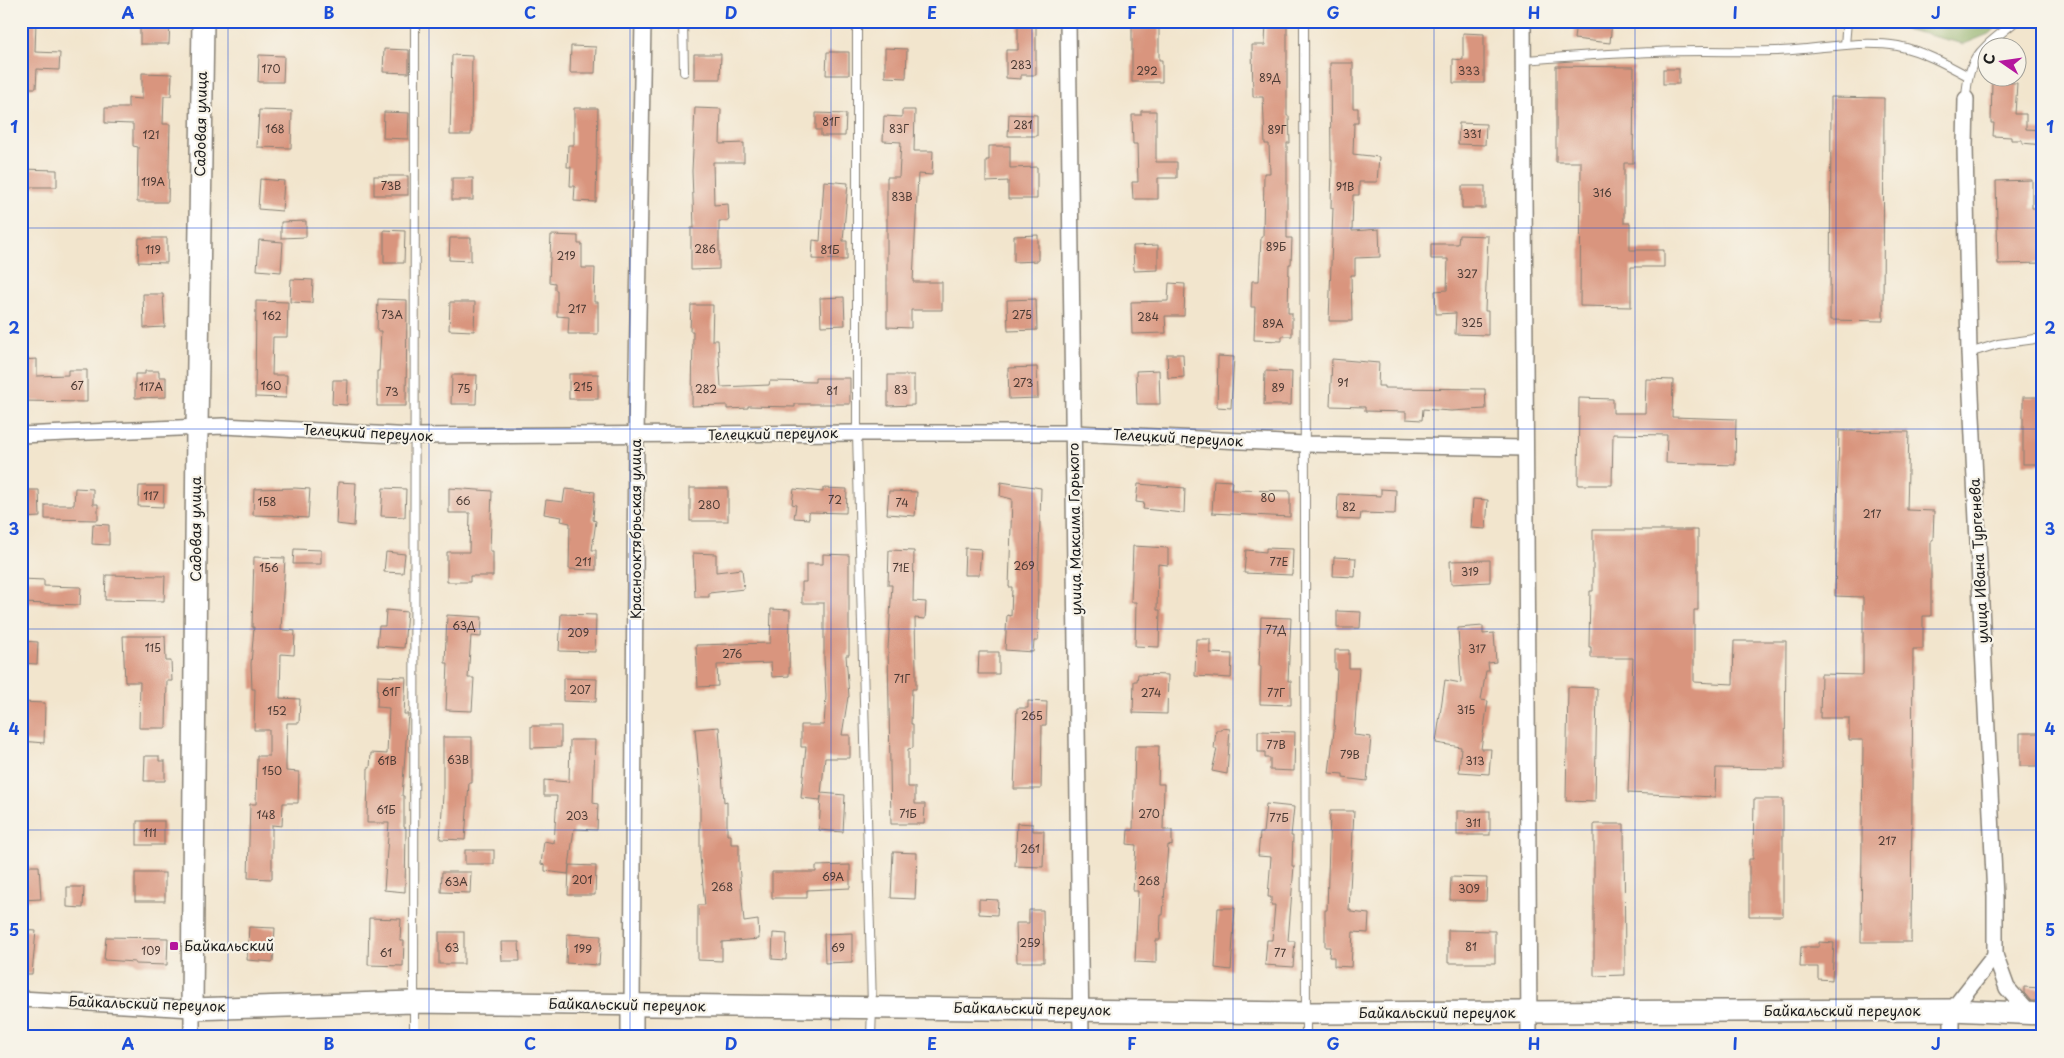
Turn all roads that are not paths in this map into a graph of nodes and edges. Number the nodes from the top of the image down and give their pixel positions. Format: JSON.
{"nodes":[{"id":1,"x":203,"y":21,"type":"edge"},
{"id":2,"x":415,"y":21,"type":"edge"},
{"id":3,"x":643,"y":21,"type":"edge"},
{"id":4,"x":683,"y":21,"type":"edge"},
{"id":5,"x":857,"y":21,"type":"edge"},
{"id":6,"x":1068,"y":21,"type":"edge"},
{"id":7,"x":1304,"y":21,"type":"edge"},
{"id":8,"x":1522,"y":21,"type":"edge"},
{"id":9,"x":1847,"y":21,"type":"edge"},
{"id":10,"x":2016,"y":21,"type":"edge"},
{"id":11,"x":1845,"y":45,"type":"junction"},
{"id":12,"x":1523,"y":60,"type":"junction"},
{"id":13,"x":684,"y":72,"type":"dead end"},
{"id":14,"x":1968,"y":76,"type":"junction"},
{"id":15,"x":1966,"y":100,"type":"joint"},
{"id":16,"x":2043,"y":338,"type":"edge"},
{"id":17,"x":1969,"y":353,"type":"junction"},
{"id":18,"x":197,"y":428,"type":"junction"},
{"id":19,"x":857,"y":433,"type":"junction"},
{"id":20,"x":1074,"y":433,"type":"junction"},
{"id":21,"x":21,"y":435,"type":"edge"},
{"id":22,"x":636,"y":435,"type":"junction"},
{"id":23,"x":414,"y":436,"type":"junction"},
{"id":24,"x":1304,"y":444,"type":"junction"},
{"id":25,"x":1525,"y":448,"type":"junction"},
{"id":26,"x":1996,"y":955,"type":"junction"},
{"id":27,"x":21,"y":998,"type":"edge"},
{"id":28,"x":414,"y":1002,"type":"junction"},
{"id":29,"x":632,"y":1006,"type":"junction"},
{"id":30,"x":872,"y":1007,"type":"junction"},
{"id":31,"x":192,"y":1009,"type":"junction"},
{"id":32,"x":1082,"y":1010,"type":"junction"},
{"id":33,"x":1952,"y":1010,"type":"junction"},
{"id":34,"x":1530,"y":1012,"type":"junction"},
{"id":35,"x":1306,"y":1013,"type":"junction"},
{"id":36,"x":2036,"y":1013,"type":"edge"},
{"id":37,"x":192,"y":1037,"type":"edge"},
{"id":38,"x":414,"y":1037,"type":"edge"},
{"id":39,"x":632,"y":1037,"type":"edge"},
{"id":40,"x":871,"y":1037,"type":"edge"},
{"id":41,"x":1081,"y":1037,"type":"edge"},
{"id":42,"x":1306,"y":1037,"type":"edge"},
{"id":43,"x":1529,"y":1037,"type":"edge"},
{"id":44,"x":1952,"y":1037,"type":"edge"}],
"edges":[{"from":1,"to":18,"type":"main road","name":"Садовая улица"},
{"from":2,"to":23,"type":"lane"},
{"from":3,"to":22,"type":"street","name":"Краснооктябрьская улица"},
{"from":4,"to":13,"type":"lane"},
{"from":5,"to":19,"type":"lane"},
{"from":6,"to":20,"type":"street","name":"улица Максима Горького"},
{"from":7,"to":24,"type":"lane"},
{"from":8,"to":12,"type":"street"},
{"from":9,"to":11,"type":"lane"},
{"from":10,"to":14,"type":"lane"},
{"from":11,"to":12,"type":"lane"},
{"from":11,"to":14,"type":"lane"},
{"from":12,"to":25,"type":"street"},
{"from":14,"to":15,"type":"lane"},
{"from":15,"to":17,"type":"street","name":"улица Ивана Тургенева"},
{"from":16,"to":17,"type":"lane"},
{"from":17,"to":26,"type":"street","name":"улица Ивана Тургенева"},
{"from":18,"to":21,"type":"street","name":"Телецкий переулок"},
{"from":18,"to":23,"type":"street","name":"Телецкий переулок"},
{"from":18,"to":31,"type":"main road","name":"Садовая улица"},
{"from":19,"to":20,"type":"street","name":"Телецкий переулок"},
{"from":19,"to":22,"type":"street","name":"Телецкий переулок"},
{"from":19,"to":30,"type":"lane"},
{"from":20,"to":24,"type":"street","name":"Телецкий переулок"},
{"from":20,"to":32,"type":"street","name":"улица Максима Горького"},
{"from":22,"to":23,"type":"street","name":"Телецкий переулок"},
{"from":22,"to":29,"type":"street","name":"Краснооктябрьская улица"},
{"from":23,"to":28,"type":"lane"},
{"from":24,"to":25,"type":"street","name":"Телецкий переулок"},
{"from":24,"to":35,"type":"lane"},
{"from":25,"to":34,"type":"street"},
{"from":26,"to":33,"type":"street"},
{"from":26,"to":36,"type":"street","name":"улица Ивана Тургенева"},
{"from":27,"to":31,"type":"street","name":"Байкальский переулок"},
{"from":28,"to":29,"type":"main road","name":"Байкальский переулок"},
{"from":28,"to":31,"type":"main road","name":"Байкальский переулок"},
{"from":28,"to":38,"type":"lane"},
{"from":29,"to":30,"type":"main road","name":"Байкальский переулок"},
{"from":29,"to":39,"type":"main road","name":"Краснооктябрьская улица"},
{"from":30,"to":32,"type":"main road","name":"Байкальский переулок"},
{"from":30,"to":40,"type":"lane"},
{"from":31,"to":37,"type":"street","name":"Садовая улица"},
{"from":32,"to":35,"type":"main road","name":"Байкальский переулок"},
{"from":32,"to":41,"type":"street","name":"улица Максима Горького"},
{"from":33,"to":34,"type":"main road","name":"Байкальский переулок"},
{"from":33,"to":36,"type":"main road","name":"Байкальский переулок"},
{"from":33,"to":44,"type":"street"},
{"from":34,"to":35,"type":"main road","name":"Байкальский переулок"},
{"from":34,"to":43,"type":"street"},
{"from":35,"to":42,"type":"lane"}]}
